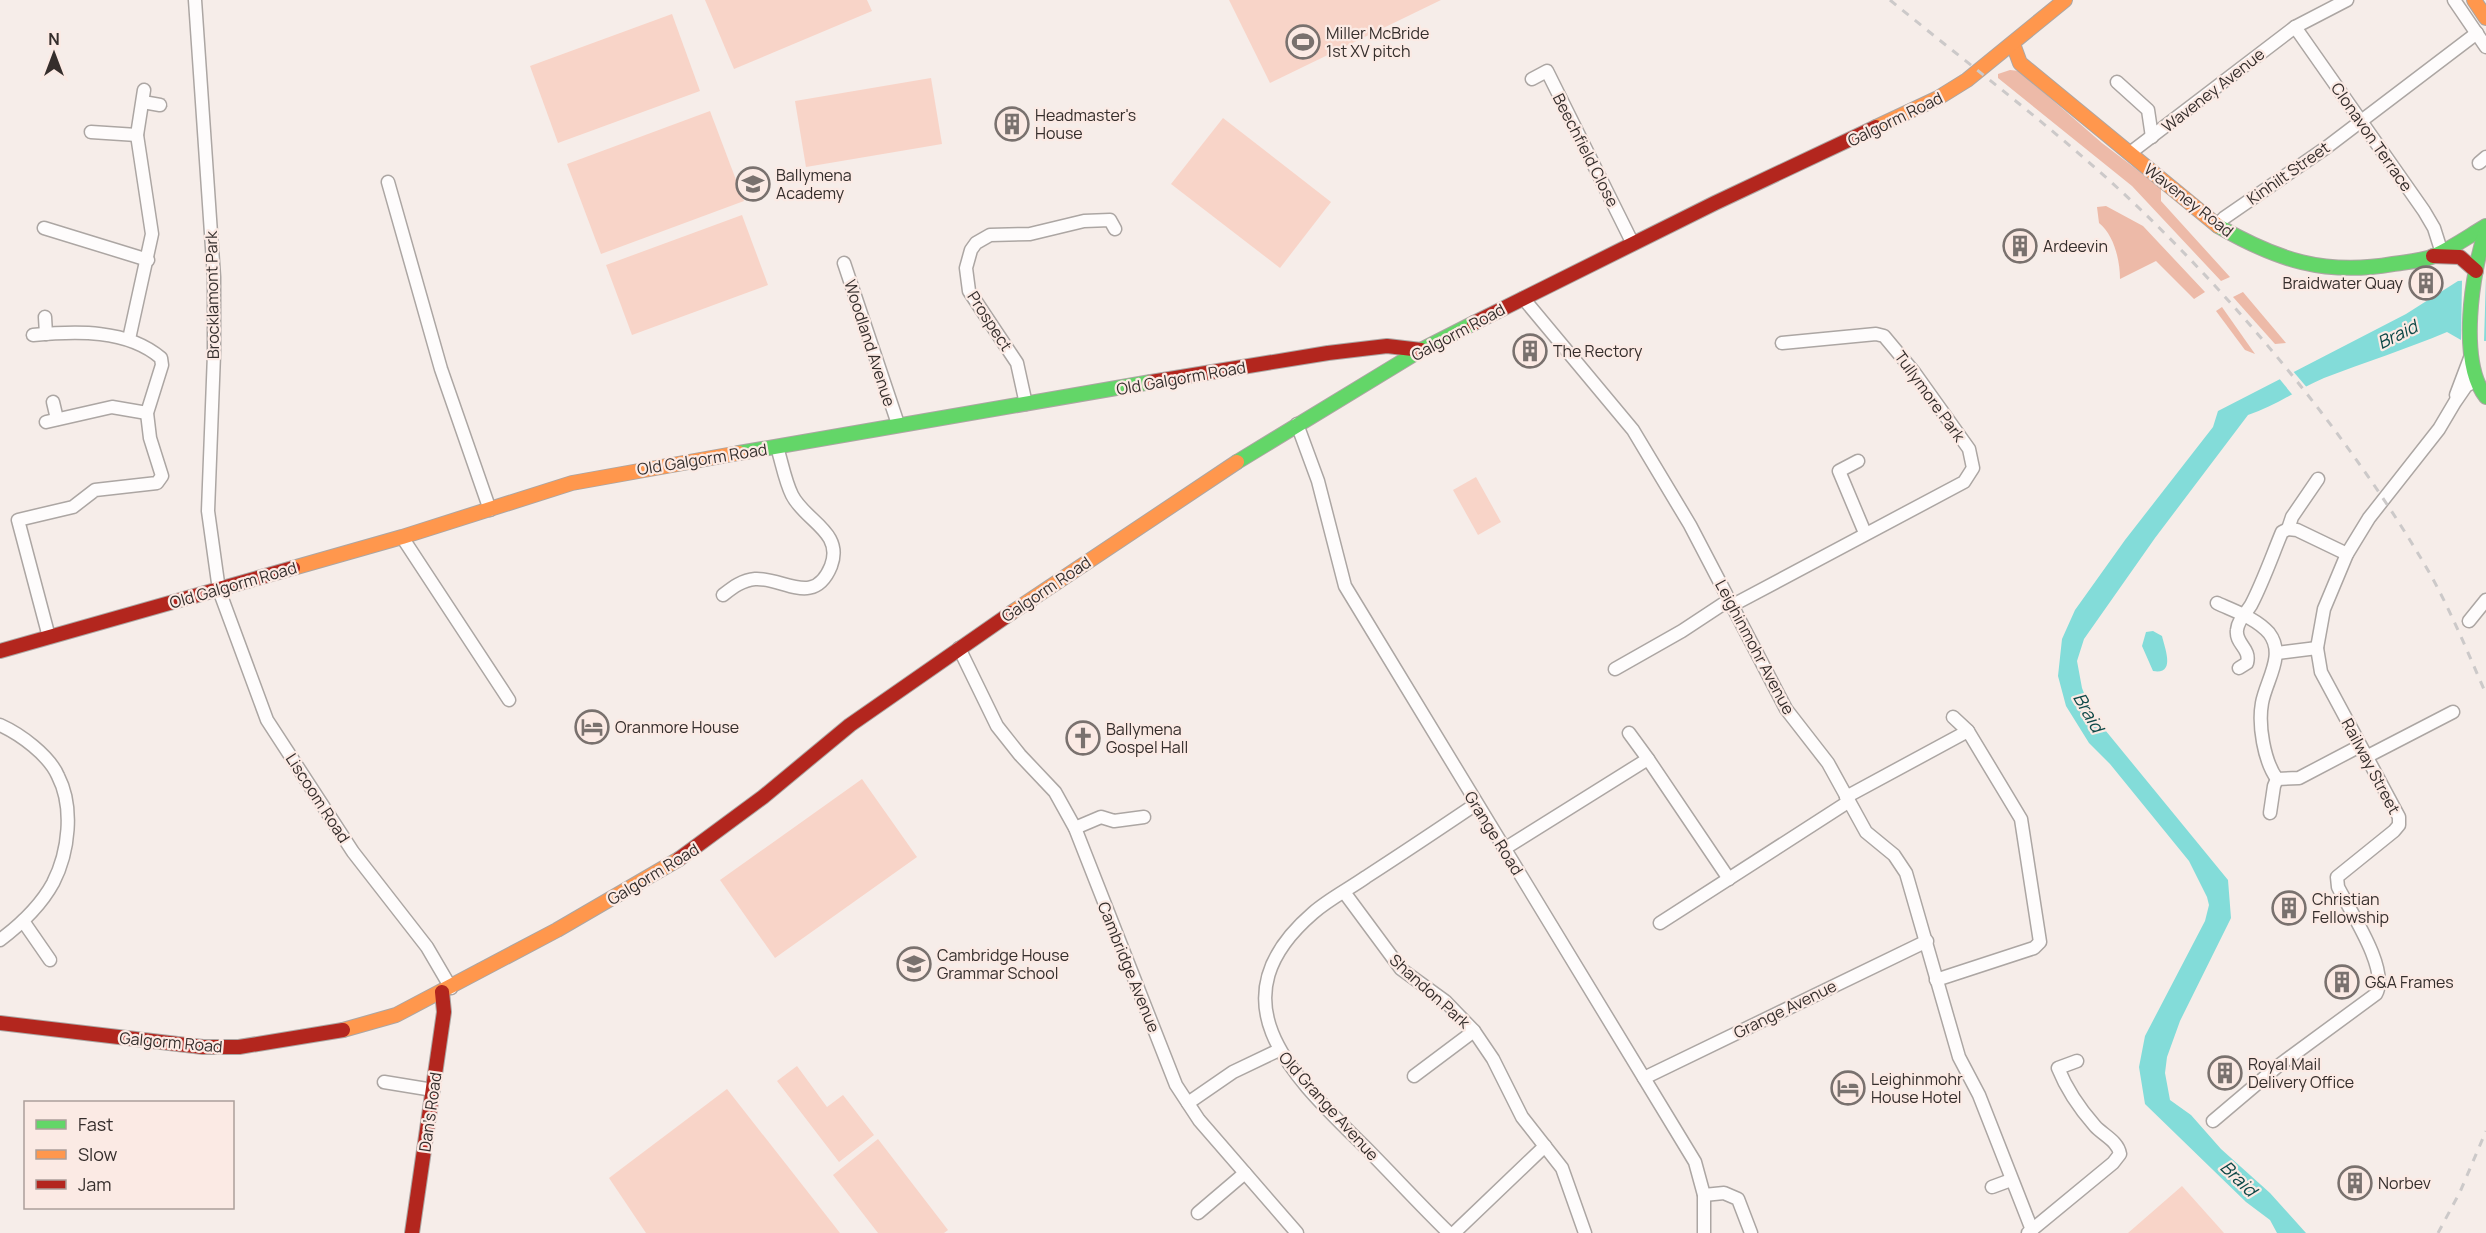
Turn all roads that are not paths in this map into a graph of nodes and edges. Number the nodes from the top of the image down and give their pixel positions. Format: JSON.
{"nodes":[{"id":1,"x":195,"y":0,"type":"edge"},
{"id":2,"x":2065,"y":0,"type":"edge"},
{"id":3,"x":2348,"y":0,"type":"edge"},
{"id":4,"x":2454,"y":0,"type":"edge"},
{"id":5,"x":2474,"y":0,"type":"edge"},
{"id":6,"x":2486,"y":18,"type":"edge"},
{"id":7,"x":2295,"y":27,"type":"junction"},
{"id":8,"x":2477,"y":33,"type":"junction"},
{"id":9,"x":2013,"y":44,"type":"junction"},
{"id":10,"x":2486,"y":47,"type":"edge"},
{"id":11,"x":1996,"y":57,"type":"junction"},
{"id":12,"x":2020,"y":63,"type":"junction"},
{"id":13,"x":1533,"y":79,"type":"dead end"},
{"id":14,"x":2117,"y":82,"type":"dead end"},
{"id":15,"x":160,"y":105,"type":"dead end"},
{"id":16,"x":2359,"y":120,"type":"junction"},
{"id":17,"x":91,"y":132,"type":"dead end"},
{"id":18,"x":137,"y":135,"type":"junction"},
{"id":19,"x":2152,"y":137,"type":"junction"},
{"id":20,"x":2130,"y":153,"type":"junction"},
{"id":21,"x":388,"y":182,"type":"dead end"},
{"id":22,"x":2217,"y":225,"type":"junction"},
{"id":23,"x":44,"y":228,"type":"dead end"},
{"id":24,"x":2486,"y":228,"type":"edge"},
{"id":25,"x":1115,"y":230,"type":"dead end"},
{"id":26,"x":1633,"y":244,"type":"junction"},
{"id":27,"x":2437,"y":253,"type":"junction"},
{"id":28,"x":147,"y":260,"type":"junction"},
{"id":29,"x":844,"y":263,"type":"dead end"},
{"id":30,"x":2476,"y":275,"type":"junction"},
{"id":31,"x":1523,"y":298,"type":"junction"},
{"id":32,"x":45,"y":317,"type":"dead end"},
{"id":33,"x":129,"y":339,"type":"junction"},
{"id":34,"x":1782,"y":343,"type":"dead end"},
{"id":35,"x":2472,"y":348,"type":"junction"},
{"id":36,"x":1420,"y":350,"type":"junction"},
{"id":37,"x":2475,"y":381,"type":"junction"},
{"id":38,"x":2486,"y":397,"type":"edge"},
{"id":39,"x":53,"y":402,"type":"dead end"},
{"id":40,"x":2455,"y":402,"type":"junction"},
{"id":41,"x":1026,"y":404,"type":"junction"},
{"id":42,"x":147,"y":413,"type":"junction"},
{"id":43,"x":897,"y":424,"type":"junction"},
{"id":44,"x":1297,"y":424,"type":"junction"},
{"id":45,"x":777,"y":447,"type":"junction"},
{"id":46,"x":1858,"y":461,"type":"dead end"},
{"id":47,"x":2319,"y":479,"type":"dead end"},
{"id":48,"x":490,"y":510,"type":"junction"},
{"id":49,"x":2288,"y":529,"type":"junction"},
{"id":50,"x":1865,"y":533,"type":"junction"},
{"id":51,"x":402,"y":537,"type":"junction"},
{"id":52,"x":2347,"y":554,"type":"junction"},
{"id":53,"x":219,"y":590,"type":"junction"},
{"id":54,"x":723,"y":595,"type":"dead end"},
{"id":55,"x":2486,"y":600,"type":"edge"},
{"id":56,"x":1730,"y":603,"type":"junction"},
{"id":57,"x":2217,"y":603,"type":"dead end"},
{"id":58,"x":2243,"y":615,"type":"junction"},
{"id":59,"x":2469,"y":621,"type":"dead end"},
{"id":60,"x":49,"y":637,"type":"junction"},
{"id":61,"x":959,"y":648,"type":"junction"},
{"id":62,"x":2317,"y":648,"type":"junction"},
{"id":63,"x":0,"y":651,"type":"edge"},
{"id":64,"x":2277,"y":653,"type":"junction"},
{"id":65,"x":1615,"y":669,"type":"dead end"},
{"id":66,"x":2239,"y":669,"type":"dead end"},
{"id":67,"x":509,"y":700,"type":"dead end"},
{"id":68,"x":2453,"y":712,"type":"dead end"},
{"id":69,"x":1953,"y":717,"type":"dead end"},
{"id":70,"x":0,"y":725,"type":"edge"},
{"id":71,"x":1968,"y":731,"type":"junction"},
{"id":72,"x":1629,"y":733,"type":"dead end"},
{"id":73,"x":2363,"y":752,"type":"junction"},
{"id":74,"x":1648,"y":759,"type":"junction"},
{"id":75,"x":2277,"y":779,"type":"junction"},
{"id":76,"x":1847,"y":800,"type":"junction"},
{"id":77,"x":1476,"y":804,"type":"junction"},
{"id":78,"x":2270,"y":813,"type":"dead end"},
{"id":79,"x":1144,"y":817,"type":"dead end"},
{"id":80,"x":1075,"y":828,"type":"junction"},
{"id":81,"x":1504,"y":849,"type":"junction"},
{"id":82,"x":1729,"y":879,"type":"junction"},
{"id":83,"x":1344,"y":892,"type":"junction"},
{"id":84,"x":23,"y":921,"type":"junction"},
{"id":85,"x":1660,"y":923,"type":"dead end"},
{"id":86,"x":0,"y":940,"type":"edge"},
{"id":87,"x":1927,"y":941,"type":"junction"},
{"id":88,"x":50,"y":960,"type":"dead end"},
{"id":89,"x":1936,"y":980,"type":"junction"},
{"id":90,"x":446,"y":990,"type":"junction"},
{"id":91,"x":0,"y":1023,"type":"edge"},
{"id":92,"x":1474,"y":1031,"type":"junction"},
{"id":93,"x":1279,"y":1050,"type":"junction"},
{"id":94,"x":2077,"y":1061,"type":"dead end"},
{"id":95,"x":1414,"y":1076,"type":"dead end"},
{"id":96,"x":1644,"y":1078,"type":"junction"},
{"id":97,"x":384,"y":1082,"type":"dead end"},
{"id":98,"x":433,"y":1090,"type":"junction"},
{"id":99,"x":1188,"y":1103,"type":"junction"},
{"id":100,"x":2213,"y":1121,"type":"dead end"},
{"id":101,"x":1545,"y":1146,"type":"junction"},
{"id":102,"x":1245,"y":1173,"type":"junction"},
{"id":103,"x":2011,"y":1180,"type":"junction"},
{"id":104,"x":1992,"y":1187,"type":"dead end"},
{"id":105,"x":1704,"y":1195,"type":"junction"},
{"id":106,"x":1198,"y":1213,"type":"dead end"},
{"id":107,"x":2030,"y":1232,"type":"edge"},
{"id":108,"x":412,"y":1233,"type":"edge"},
{"id":109,"x":1297,"y":1233,"type":"edge"},
{"id":110,"x":1449,"y":1233,"type":"edge"},
{"id":111,"x":1454,"y":1233,"type":"edge"},
{"id":112,"x":1585,"y":1233,"type":"edge"},
{"id":113,"x":1704,"y":1233,"type":"edge"},
{"id":114,"x":1751,"y":1233,"type":"edge"}],
"edges":[{"from":1,"to":53,"type":"street","name":"Brocklamont Park"},
{"from":2,"to":9,"type":"main road","name":"Galgorm Road"},
{"from":3,"to":7,"type":"street","name":"Waveney Avenue"},
{"from":4,"to":8,"type":"street"},
{"from":5,"to":6,"type":"main road"},
{"from":7,"to":16,"type":"street","name":"Clonavon Terrace"},
{"from":7,"to":19,"type":"street","name":"Waveney Avenue"},
{"from":8,"to":10,"type":"street"},
{"from":8,"to":16,"type":"street","name":"Kinhilt Street"},
{"from":9,"to":11,"type":"main road","name":"Galgorm Road"},
{"from":9,"to":12,"type":"main road"},
{"from":11,"to":12,"type":"main road","name":"Waveney Road"},
{"from":11,"to":26,"type":"main road","name":"Galgorm Road"},
{"from":12,"to":20,"type":"main road","name":"Waveney Road"},
{"from":13,"to":26,"type":"street","name":"Beechfield Close"},
{"from":14,"to":19,"type":"street"},
{"from":15,"to":18,"type":"street"},
{"from":16,"to":22,"type":"street","name":"Kinhilt Street"},
{"from":16,"to":27,"type":"street","name":"Clonavon Terrace"},
{"from":17,"to":18,"type":"street"},
{"from":18,"to":28,"type":"street"},
{"from":19,"to":20,"type":"street","name":"Waveney Avenue"},
{"from":20,"to":22,"type":"main road","name":"Waveney Road"},
{"from":21,"to":48,"type":"street"},
{"from":22,"to":27,"type":"main road","name":"Waveney Road"},
{"from":23,"to":28,"type":"street"},
{"from":24,"to":27,"type":"main road","name":"Waveney Road"},
{"from":24,"to":30,"type":"main road"},
{"from":25,"to":41,"type":"street","name":"Prospect"},
{"from":26,"to":31,"type":"main road","name":"Galgorm Road"},
{"from":27,"to":30,"type":"main road"},
{"from":28,"to":33,"type":"street"},
{"from":29,"to":43,"type":"street","name":"Woodland Avenue"},
{"from":30,"to":35,"type":"main road"},
{"from":31,"to":36,"type":"main road","name":"Galgorm Road"},
{"from":31,"to":56,"type":"street","name":"Leighinmohr Avenue"},
{"from":32,"to":33,"type":"street"},
{"from":33,"to":42,"type":"street"},
{"from":34,"to":50,"type":"street","name":"Tullymore Park"},
{"from":35,"to":37,"type":"main road"},
{"from":35,"to":40,"type":"street"},
{"from":36,"to":41,"type":"main road","name":"Old Galgorm Road"},
{"from":36,"to":44,"type":"main road","name":"Galgorm Road"},
{"from":37,"to":38,"type":"main road"},
{"from":37,"to":40,"type":"street","name":"Railway Street"},
{"from":39,"to":42,"type":"street"},
{"from":40,"to":52,"type":"street","name":"Railway Street"},
{"from":41,"to":43,"type":"main road","name":"Old Galgorm Road"},
{"from":42,"to":60,"type":"street"},
{"from":43,"to":45,"type":"main road","name":"Old Galgorm Road"},
{"from":44,"to":61,"type":"main road","name":"Galgorm Road"},
{"from":44,"to":77,"type":"street","name":"Grange Road"},
{"from":45,"to":48,"type":"main road","name":"Old Galgorm Road"},
{"from":45,"to":54,"type":"street"},
{"from":46,"to":50,"type":"street"},
{"from":47,"to":49,"type":"street"},
{"from":48,"to":51,"type":"main road","name":"Old Galgorm Road"},
{"from":49,"to":52,"type":"street"},
{"from":49,"to":58,"type":"street"},
{"from":50,"to":56,"type":"street","name":"Tullymore Park"},
{"from":51,"to":53,"type":"main road","name":"Old Galgorm Road"},
{"from":51,"to":67,"type":"street"},
{"from":52,"to":62,"type":"street","name":"Railway Street"},
{"from":53,"to":60,"type":"main road","name":"Old Galgorm Road"},
{"from":53,"to":90,"type":"street","name":"Liscoom Road"},
{"from":55,"to":59,"type":"street"},
{"from":56,"to":65,"type":"street","name":"Tullymore Park"},
{"from":56,"to":76,"type":"street","name":"Leighinmohr Avenue"},
{"from":57,"to":58,"type":"street"},
{"from":58,"to":64,"type":"street"},
{"from":58,"to":66,"type":"street"},
{"from":60,"to":63,"type":"main road","name":"Old Galgorm Road"},
{"from":61,"to":80,"type":"street","name":"Cambridge Avenue"},
{"from":61,"to":90,"type":"main road","name":"Galgorm Road"},
{"from":62,"to":64,"type":"street"},
{"from":62,"to":73,"type":"street","name":"Railway Street"},
{"from":64,"to":75,"type":"street"},
{"from":68,"to":73,"type":"street"},
{"from":69,"to":71,"type":"street"},
{"from":70,"to":84,"type":"street"},
{"from":71,"to":76,"type":"street"},
{"from":71,"to":89,"type":"street"},
{"from":72,"to":74,"type":"street"},
{"from":73,"to":75,"type":"street"},
{"from":73,"to":100,"type":"street","name":"Railway Street"},
{"from":74,"to":81,"type":"street"},
{"from":74,"to":82,"type":"street"},
{"from":75,"to":78,"type":"street"},
{"from":76,"to":82,"type":"street"},
{"from":76,"to":87,"type":"street","name":"Leighinmohr Avenue"},
{"from":77,"to":81,"type":"street","name":"Grange Road"},
{"from":77,"to":83,"type":"street","name":"Old Grange Avenue"},
{"from":79,"to":80,"type":"street"},
{"from":80,"to":99,"type":"street","name":"Cambridge Avenue"},
{"from":81,"to":96,"type":"street","name":"Grange Road"},
{"from":82,"to":85,"type":"street"},
{"from":83,"to":92,"type":"street","name":"Shandon Park"},
{"from":83,"to":93,"type":"street","name":"Old Grange Avenue"},
{"from":84,"to":86,"type":"street"},
{"from":84,"to":88,"type":"street"},
{"from":87,"to":89,"type":"street","name":"Leighinmohr Avenue"},
{"from":87,"to":96,"type":"street","name":"Grange Avenue"},
{"from":89,"to":103,"type":"street","name":"Leighinmohr Avenue"},
{"from":90,"to":91,"type":"main road","name":"Galgorm Road"},
{"from":90,"to":98,"type":"main road","name":"Dan's Road"},
{"from":92,"to":95,"type":"street","name":"Shandon Park"},
{"from":92,"to":101,"type":"street","name":"Shandon Park"},
{"from":93,"to":99,"type":"street"},
{"from":93,"to":110,"type":"street","name":"Old Grange Avenue"},
{"from":94,"to":107,"type":"street"},
{"from":96,"to":105,"type":"street","name":"Grange Road"},
{"from":97,"to":98,"type":"street"},
{"from":98,"to":108,"type":"main road","name":"Dan's Road"},
{"from":99,"to":102,"type":"street","name":"Cambridge Avenue"},
{"from":101,"to":111,"type":"street"},
{"from":101,"to":112,"type":"street","name":"Shandon Park"},
{"from":102,"to":106,"type":"street"},
{"from":102,"to":109,"type":"street","name":"Cambridge Avenue"},
{"from":103,"to":104,"type":"street"},
{"from":103,"to":107,"type":"street","name":"Leighinmohr Avenue"},
{"from":105,"to":113,"type":"street","name":"Grange Road"},
{"from":105,"to":114,"type":"street"}]}
